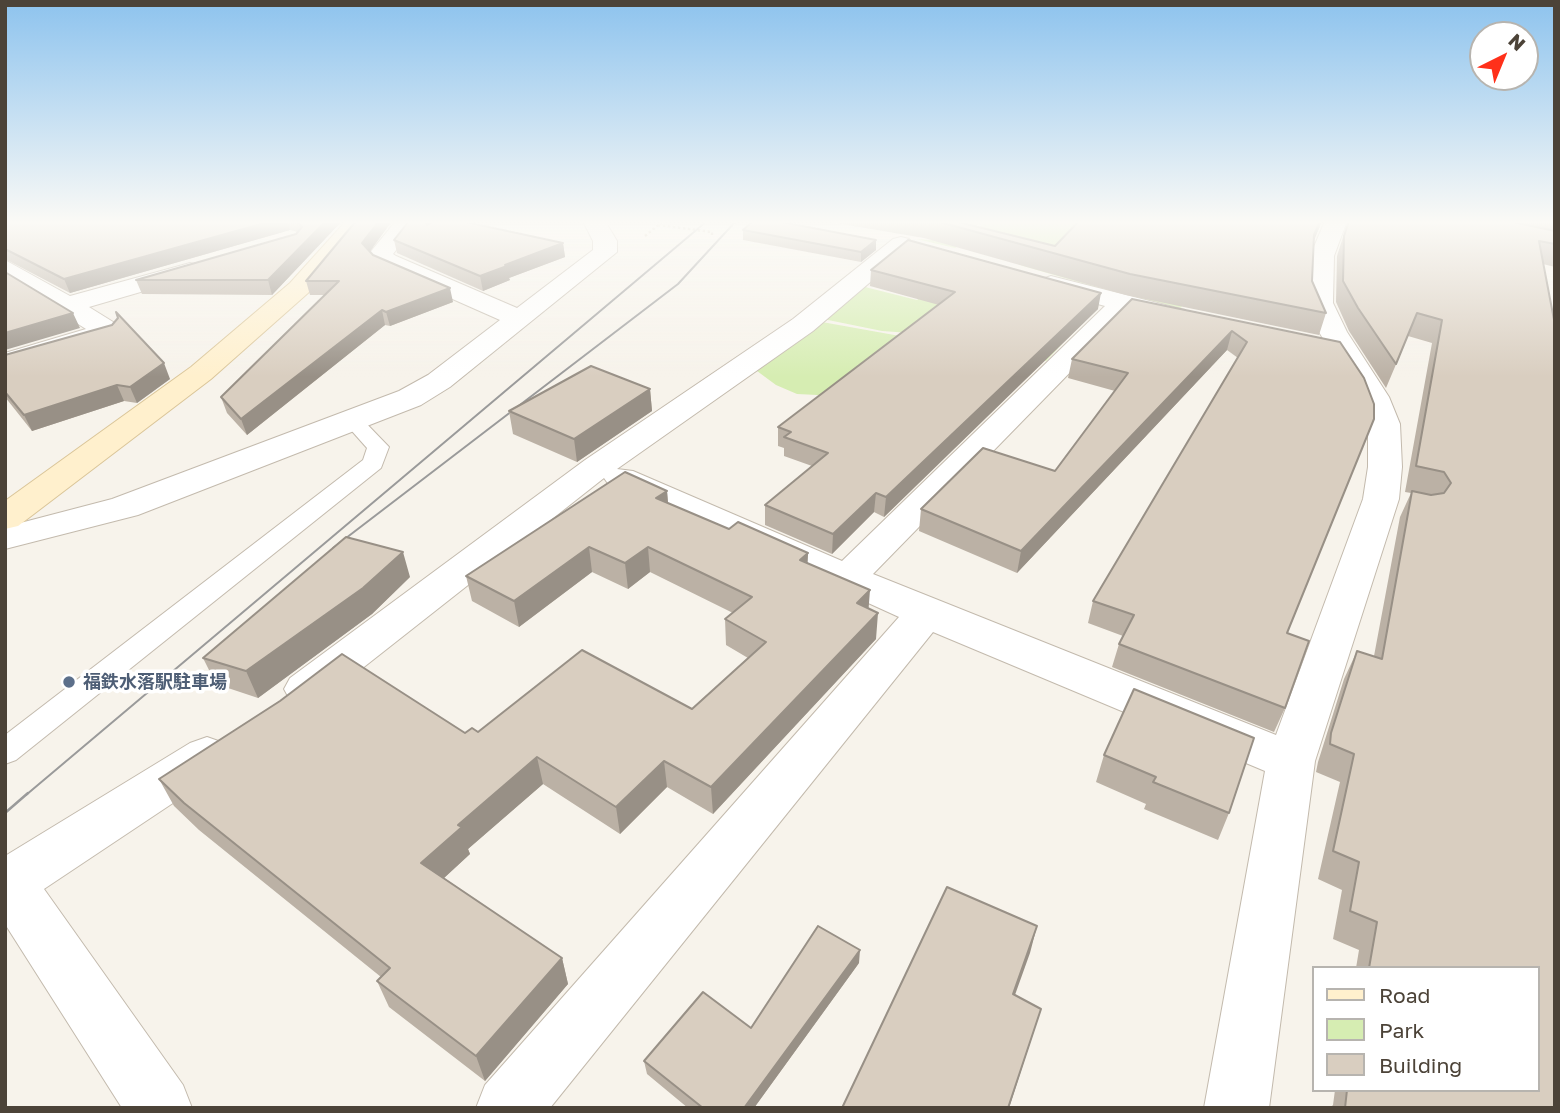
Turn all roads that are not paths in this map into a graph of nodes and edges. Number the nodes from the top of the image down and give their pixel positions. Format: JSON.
{"nodes":[{"id":1,"x":15,"y":273,"type":"edge"},
{"id":2,"x":178,"y":273,"type":"edge"},
{"id":3,"x":313,"y":273,"type":"edge"},
{"id":4,"x":414,"y":273,"type":"edge"},
{"id":5,"x":577,"y":273,"type":"edge"},
{"id":6,"x":865,"y":273,"type":"edge"},
{"id":7,"x":1321,"y":273,"type":"edge"},
{"id":8,"x":1023,"y":275,"type":"edge"},
{"id":9,"x":1121,"y":304,"type":"junction"},
{"id":10,"x":68,"y":305,"type":"junction"},
{"id":11,"x":518,"y":318,"type":"junction"},
{"id":12,"x":1200,"y":321,"type":"edge"},
{"id":13,"x":1306,"y":344,"type":"edge"},
{"id":14,"x":1345,"y":352,"type":"junction"},
{"id":15,"x":5,"y":362,"type":"edge"},
{"id":16,"x":353,"y":421,"type":"junction"},
{"id":17,"x":597,"y":467,"type":"junction"},
{"id":18,"x":1381,"y":499,"type":"junction"},
{"id":19,"x":1418,"y":508,"type":"edge"},
{"id":20,"x":5,"y":518,"type":"edge"},
{"id":21,"x":5,"y":538,"type":"edge"},
{"id":22,"x":847,"y":578,"type":"junction"},
{"id":23,"x":926,"y":613,"type":"junction"},
{"id":24,"x":275,"y":713,"type":"edge"},
{"id":25,"x":240,"y":735,"type":"edge"},
{"id":26,"x":5,"y":752,"type":"edge"},
{"id":27,"x":1291,"y":761,"type":"junction"},
{"id":28,"x":7,"y":884,"type":"edge"},
{"id":29,"x":160,"y":1108,"type":"edge"},
{"id":30,"x":508,"y":1108,"type":"edge"},
{"id":31,"x":1236,"y":1108,"type":"edge"}],
"edges":[{"from":1,"to":10,"type":"street"},
{"from":2,"to":10,"type":"street"},
{"from":3,"to":20,"type":"street"},
{"from":4,"to":11,"type":"street"},
{"from":5,"to":11,"type":"street"},
{"from":6,"to":17,"type":"street"},
{"from":7,"to":14,"type":"street"},
{"from":8,"to":9,"type":"street"},
{"from":9,"to":12,"type":"street"},
{"from":9,"to":22,"type":"street"},
{"from":10,"to":15,"type":"street"},
{"from":11,"to":16,"type":"street"},
{"from":13,"to":14,"type":"street"},
{"from":14,"to":18,"type":"street"},
{"from":16,"to":21,"type":"street"},
{"from":16,"to":26,"type":"lane"},
{"from":17,"to":22,"type":"street"},
{"from":17,"to":24,"type":"street"},
{"from":18,"to":19,"type":"street"},
{"from":18,"to":27,"type":"street"},
{"from":22,"to":23,"type":"street"},
{"from":23,"to":27,"type":"street"},
{"from":23,"to":30,"type":"street"},
{"from":25,"to":28,"type":"street"},
{"from":27,"to":31,"type":"street"},
{"from":28,"to":29,"type":"street"}]}
